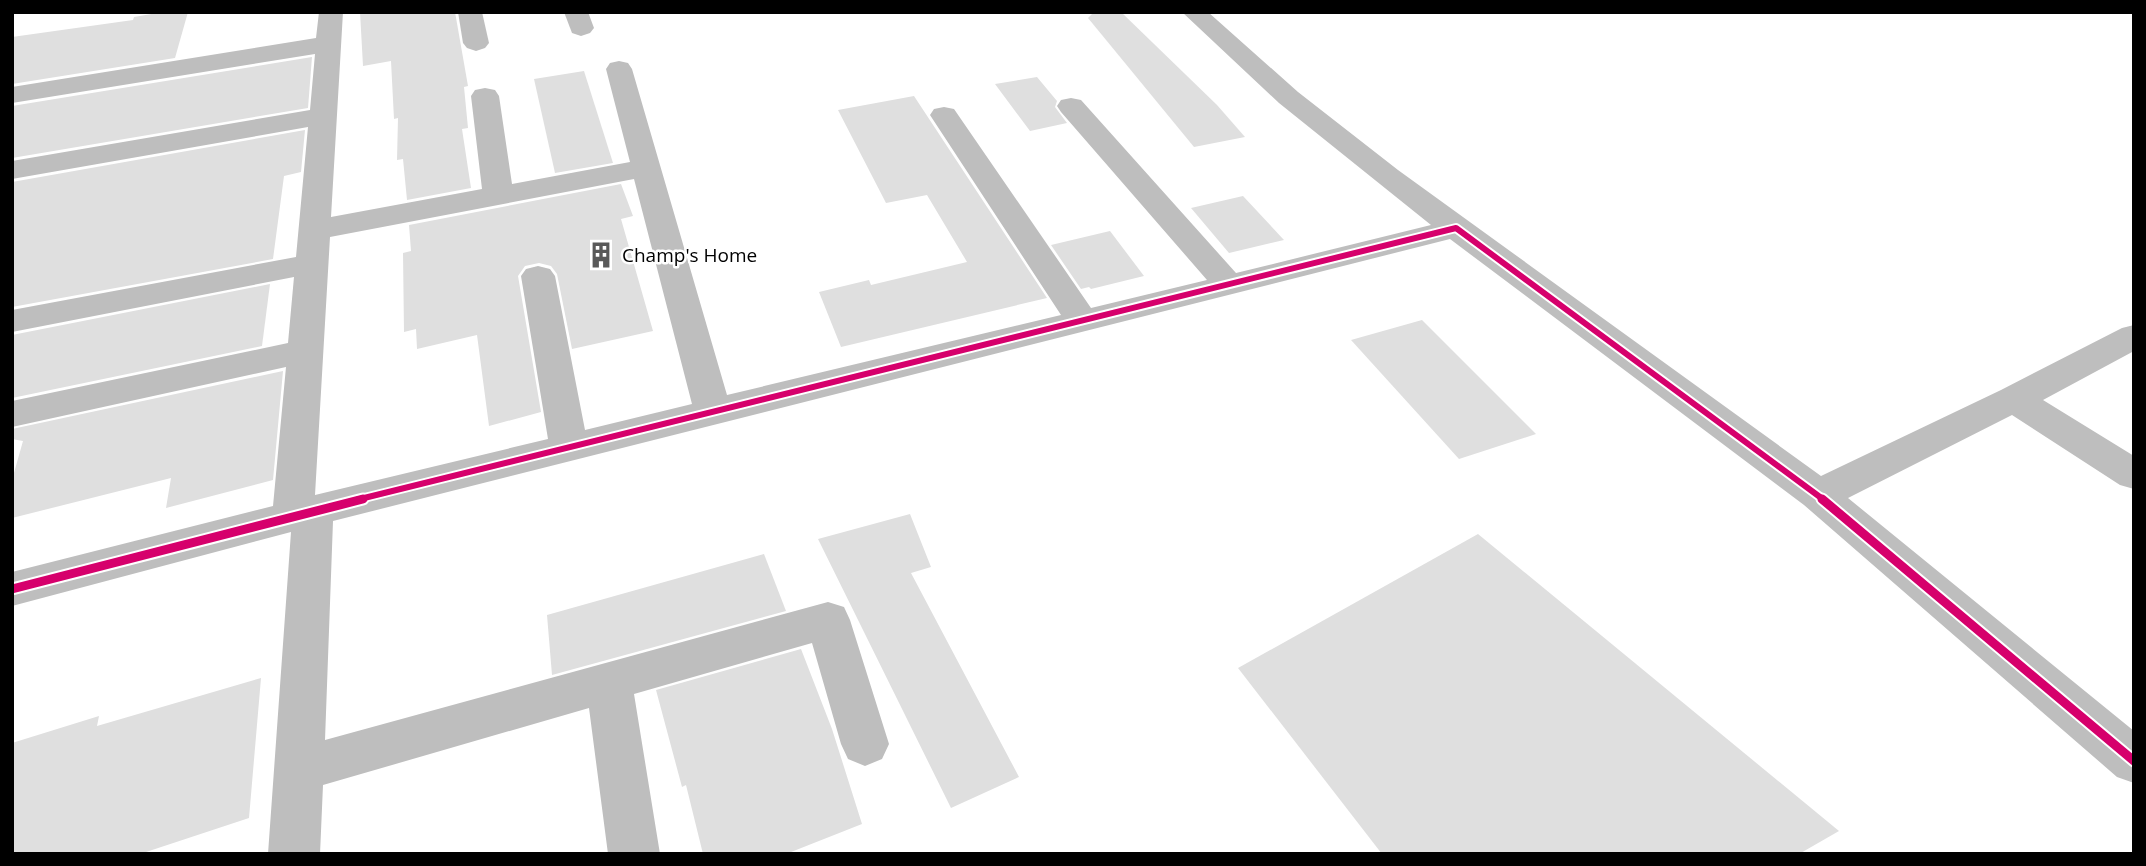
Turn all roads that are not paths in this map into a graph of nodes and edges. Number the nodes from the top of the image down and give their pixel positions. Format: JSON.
{"nodes":[{"id":1,"x":470,"y":12,"type":"edge"},
{"id":2,"x":1194,"y":12,"type":"edge"},
{"id":3,"x":329,"y":28,"type":"edge"},
{"id":4,"x":476,"y":43,"type":"dead end"},
{"id":5,"x":619,"y":69,"type":"dead end"},
{"id":6,"x":12,"y":95,"type":"edge"},
{"id":7,"x":485,"y":96,"type":"dead end"},
{"id":8,"x":1071,"y":106,"type":"dead end"},
{"id":9,"x":944,"y":115,"type":"dead end"},
{"id":10,"x":323,"y":116,"type":"junction"},
{"id":11,"x":646,"y":168,"type":"junction"},
{"id":12,"x":12,"y":170,"type":"edge"},
{"id":13,"x":498,"y":195,"type":"junction"},
{"id":14,"x":1456,"y":228,"type":"junction"},
{"id":15,"x":314,"y":230,"type":"junction"},
{"id":16,"x":312,"y":264,"type":"junction"},
{"id":17,"x":538,"y":276,"type":"dead end"},
{"id":18,"x":1229,"y":285,"type":"junction"},
{"id":19,"x":12,"y":321,"type":"edge"},
{"id":20,"x":1083,"y":322,"type":"junction"},
{"id":21,"x":2134,"y":336,"type":"edge"},
{"id":22,"x":305,"y":351,"type":"junction"},
{"id":23,"x":2014,"y":399,"type":"junction"},
{"id":24,"x":713,"y":412,"type":"junction"},
{"id":25,"x":12,"y":414,"type":"edge"},
{"id":26,"x":569,"y":448,"type":"junction"},
{"id":27,"x":2134,"y":475,"type":"edge"},
{"id":28,"x":1818,"y":495,"type":"junction"},
{"id":29,"x":303,"y":512,"type":"junction"},
{"id":30,"x":12,"y":589,"type":"edge"},
{"id":31,"x":609,"y":682,"type":"junction"},
{"id":32,"x":865,"y":744,"type":"dead end"},
{"id":33,"x":2134,"y":761,"type":"edge"},
{"id":34,"x":298,"y":770,"type":"junction"},
{"id":35,"x":293,"y":854,"type":"edge"},
{"id":36,"x":634,"y":854,"type":"edge"}],
"edges":[{"from":1,"to":4,"type":"street"},
{"from":2,"to":14,"type":"street"},
{"from":3,"to":6,"type":"street"},
{"from":3,"to":10,"type":"street"},
{"from":5,"to":11,"type":"street"},
{"from":7,"to":13,"type":"street"},
{"from":8,"to":18,"type":"street"},
{"from":9,"to":20,"type":"street"},
{"from":10,"to":12,"type":"street"},
{"from":10,"to":15,"type":"street"},
{"from":11,"to":13,"type":"street"},
{"from":11,"to":24,"type":"street"},
{"from":13,"to":15,"type":"street"},
{"from":14,"to":18,"type":"street"},
{"from":14,"to":28,"type":"street"},
{"from":15,"to":16,"type":"street"},
{"from":16,"to":19,"type":"street"},
{"from":16,"to":22,"type":"street"},
{"from":17,"to":26,"type":"street"},
{"from":18,"to":20,"type":"street"},
{"from":20,"to":24,"type":"street"},
{"from":21,"to":23,"type":"street"},
{"from":22,"to":25,"type":"street"},
{"from":22,"to":29,"type":"street"},
{"from":23,"to":27,"type":"street"},
{"from":23,"to":28,"type":"street"},
{"from":24,"to":26,"type":"street"},
{"from":26,"to":29,"type":"street"},
{"from":28,"to":33,"type":"street"},
{"from":29,"to":30,"type":"street"},
{"from":29,"to":34,"type":"street"},
{"from":31,"to":32,"type":"street"},
{"from":31,"to":34,"type":"street"},
{"from":31,"to":36,"type":"street"},
{"from":34,"to":35,"type":"street"}]}
